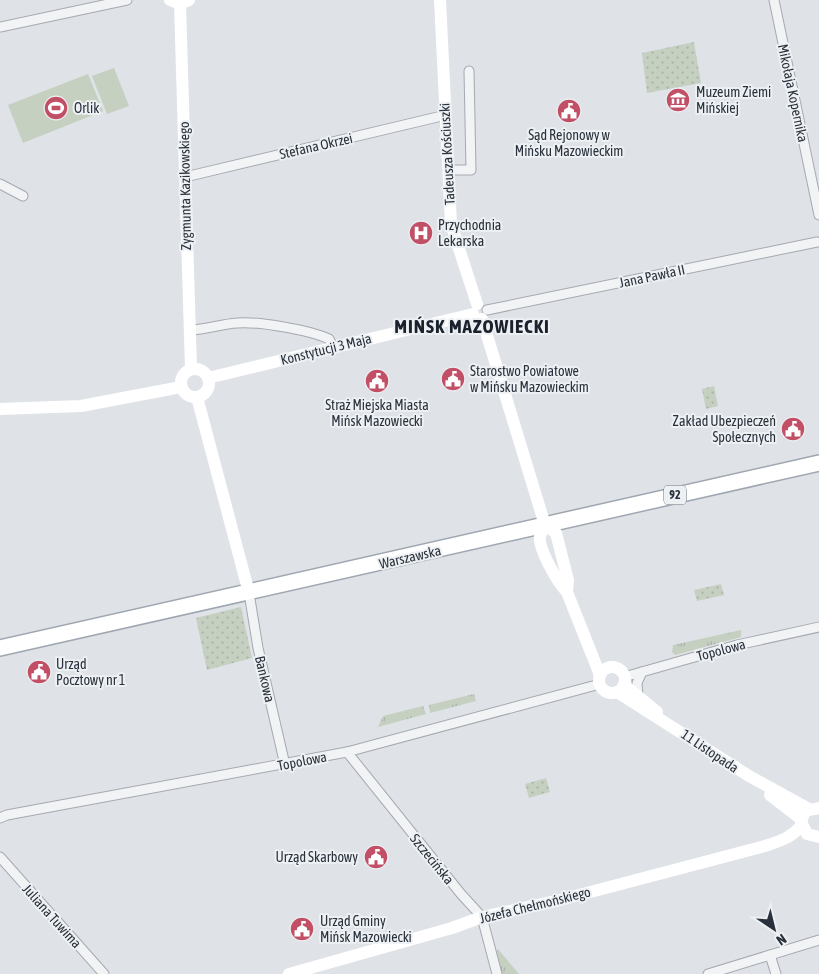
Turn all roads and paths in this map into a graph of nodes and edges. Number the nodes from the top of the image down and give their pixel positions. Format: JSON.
{"nodes":[{"id":1,"x":127,"y":0,"type":"edge"},
{"id":2,"x":440,"y":0,"type":"edge"},
{"id":3,"x":774,"y":0,"type":"edge"},
{"id":4,"x":180,"y":1,"type":"edge"},
{"id":5,"x":0,"y":27,"type":"edge"},
{"id":6,"x":468,"y":71,"type":"dead end"},
{"id":7,"x":446,"y":115,"type":"junction"},
{"id":8,"x":448,"y":170,"type":"junction"},
{"id":9,"x":185,"y":177,"type":"junction"},
{"id":10,"x":0,"y":184,"type":"edge"},
{"id":11,"x":23,"y":196,"type":"dead end"},
{"id":12,"x":819,"y":214,"type":"edge"},
{"id":13,"x":818,"y":241,"type":"edge"},
{"id":14,"x":480,"y":312,"type":"junction"},
{"id":15,"x":190,"y":330,"type":"junction"},
{"id":16,"x":333,"y":347,"type":"junction"},
{"id":17,"x":191,"y":369,"type":"junction"},
{"id":18,"x":208,"y":378,"type":"junction"},
{"id":19,"x":181,"y":387,"type":"junction"},
{"id":20,"x":197,"y":396,"type":"junction"},
{"id":21,"x":0,"y":409,"type":"edge"},
{"id":22,"x":819,"y":463,"type":"edge"},
{"id":23,"x":545,"y":525,"type":"junction"},
{"id":24,"x":249,"y":593,"type":"junction"},
{"id":25,"x":819,"y":627,"type":"edge"},
{"id":26,"x":587,"y":640,"type":"junction"},
{"id":27,"x":0,"y":648,"type":"edge"},
{"id":28,"x":612,"y":668,"type":"junction"},
{"id":29,"x":642,"y":672,"type":"junction"},
{"id":30,"x":600,"y":680,"type":"junction"},
{"id":31,"x":622,"y":685,"type":"junction"},
{"id":32,"x":638,"y":696,"type":"junction"},
{"id":33,"x":672,"y":725,"type":"junction"},
{"id":34,"x":347,"y":752,"type":"junction"},
{"id":35,"x":285,"y":765,"type":"junction"},
{"id":36,"x":0,"y":818,"type":"edge"},
{"id":37,"x":812,"y":826,"type":"edge"},
{"id":38,"x":0,"y":857,"type":"edge"},
{"id":39,"x":482,"y":917,"type":"junction"},
{"id":40,"x":819,"y":940,"type":"edge"},
{"id":41,"x":770,"y":955,"type":"junction"},
{"id":42,"x":104,"y":974,"type":"edge"},
{"id":43,"x":288,"y":974,"type":"edge"},
{"id":44,"x":497,"y":974,"type":"edge"},
{"id":45,"x":708,"y":974,"type":"edge"},
{"id":46,"x":776,"y":974,"type":"edge"}],
"edges":[{"from":1,"to":5,"type":"street"},
{"from":2,"to":7,"type":"street","name":"Tadeusza Kościuszki"},
{"from":3,"to":12,"type":"street","name":"Mikołaja Kopernika"},
{"from":4,"to":9,"type":"street","name":"Zygmunta Kazikowskiego"},
{"from":6,"to":8,"type":"street"},
{"from":7,"to":8,"type":"street","name":"Tadeusza Kościuszki"},
{"from":7,"to":9,"type":"street","name":"Stefana Okrzei"},
{"from":8,"to":14,"type":"street","name":"Tadeusza Kościuszki"},
{"from":9,"to":15,"type":"street","name":"Zygmunta Kazikowskiego"},
{"from":10,"to":11,"type":"street"},
{"from":13,"to":14,"type":"street","name":"Jana Pawła II"},
{"from":14,"to":16,"type":"street","name":"Konstytucji 3 Maja"},
{"from":14,"to":23,"type":"street","name":"Tadeusza Kościuszki"},
{"from":15,"to":16,"type":"street"},
{"from":15,"to":17,"type":"street","name":"Zygmunta Kazikowskiego"},
{"from":16,"to":18,"type":"street","name":"Konstytucji 3 Maja"},
{"from":17,"to":18,"type":"street"},
{"from":17,"to":19,"type":"street"},
{"from":18,"to":20,"type":"street"},
{"from":19,"to":20,"type":"street"},
{"from":19,"to":21,"type":"street"},
{"from":20,"to":24,"type":"street"},
{"from":22,"to":23,"type":"main road","name":"Warszawska","number":"92"},
{"from":23,"to":24,"type":"main road","name":"Warszawska","number":"92"},
{"from":23,"to":26,"type":"street"},
{"from":24,"to":27,"type":"main road","name":"Warszawska","number":"92"},
{"from":24,"to":35,"type":"street","name":"Bankowa"},
{"from":25,"to":29,"type":"street","name":"Topolowa"},
{"from":26,"to":28,"type":"street"},
{"from":26,"to":30,"type":"street"},
{"from":28,"to":30,"type":"street"},
{"from":28,"to":31,"type":"street"},
{"from":29,"to":31,"type":"street","name":"Topolowa"},
{"from":29,"to":32,"type":"street"},
{"from":30,"to":31,"type":"street"},
{"from":30,"to":34,"type":"street","name":"Topolowa"},
{"from":31,"to":32,"type":"street","name":"11 Listopada"},
{"from":31,"to":33,"type":"street","name":"11 Listopada"},
{"from":32,"to":33,"type":"street","name":"11 Listopada"},
{"from":33,"to":37,"type":"street","name":"11 Listopada"},
{"from":34,"to":35,"type":"street","name":"Topolowa"},
{"from":34,"to":39,"type":"street","name":"Szczecińska"},
{"from":35,"to":36,"type":"street","name":"Topolowa"},
{"from":37,"to":39,"type":"street","name":"Józefa Chełmońskiego"},
{"from":38,"to":42,"type":"street","name":"Juliana Tuwima"},
{"from":39,"to":43,"type":"street","name":"Józefa Chełmońskiego"},
{"from":39,"to":44,"type":"street","name":"Szczecińska"},
{"from":40,"to":41,"type":"street"},
{"from":41,"to":45,"type":"street"},
{"from":41,"to":46,"type":"street"}]}
